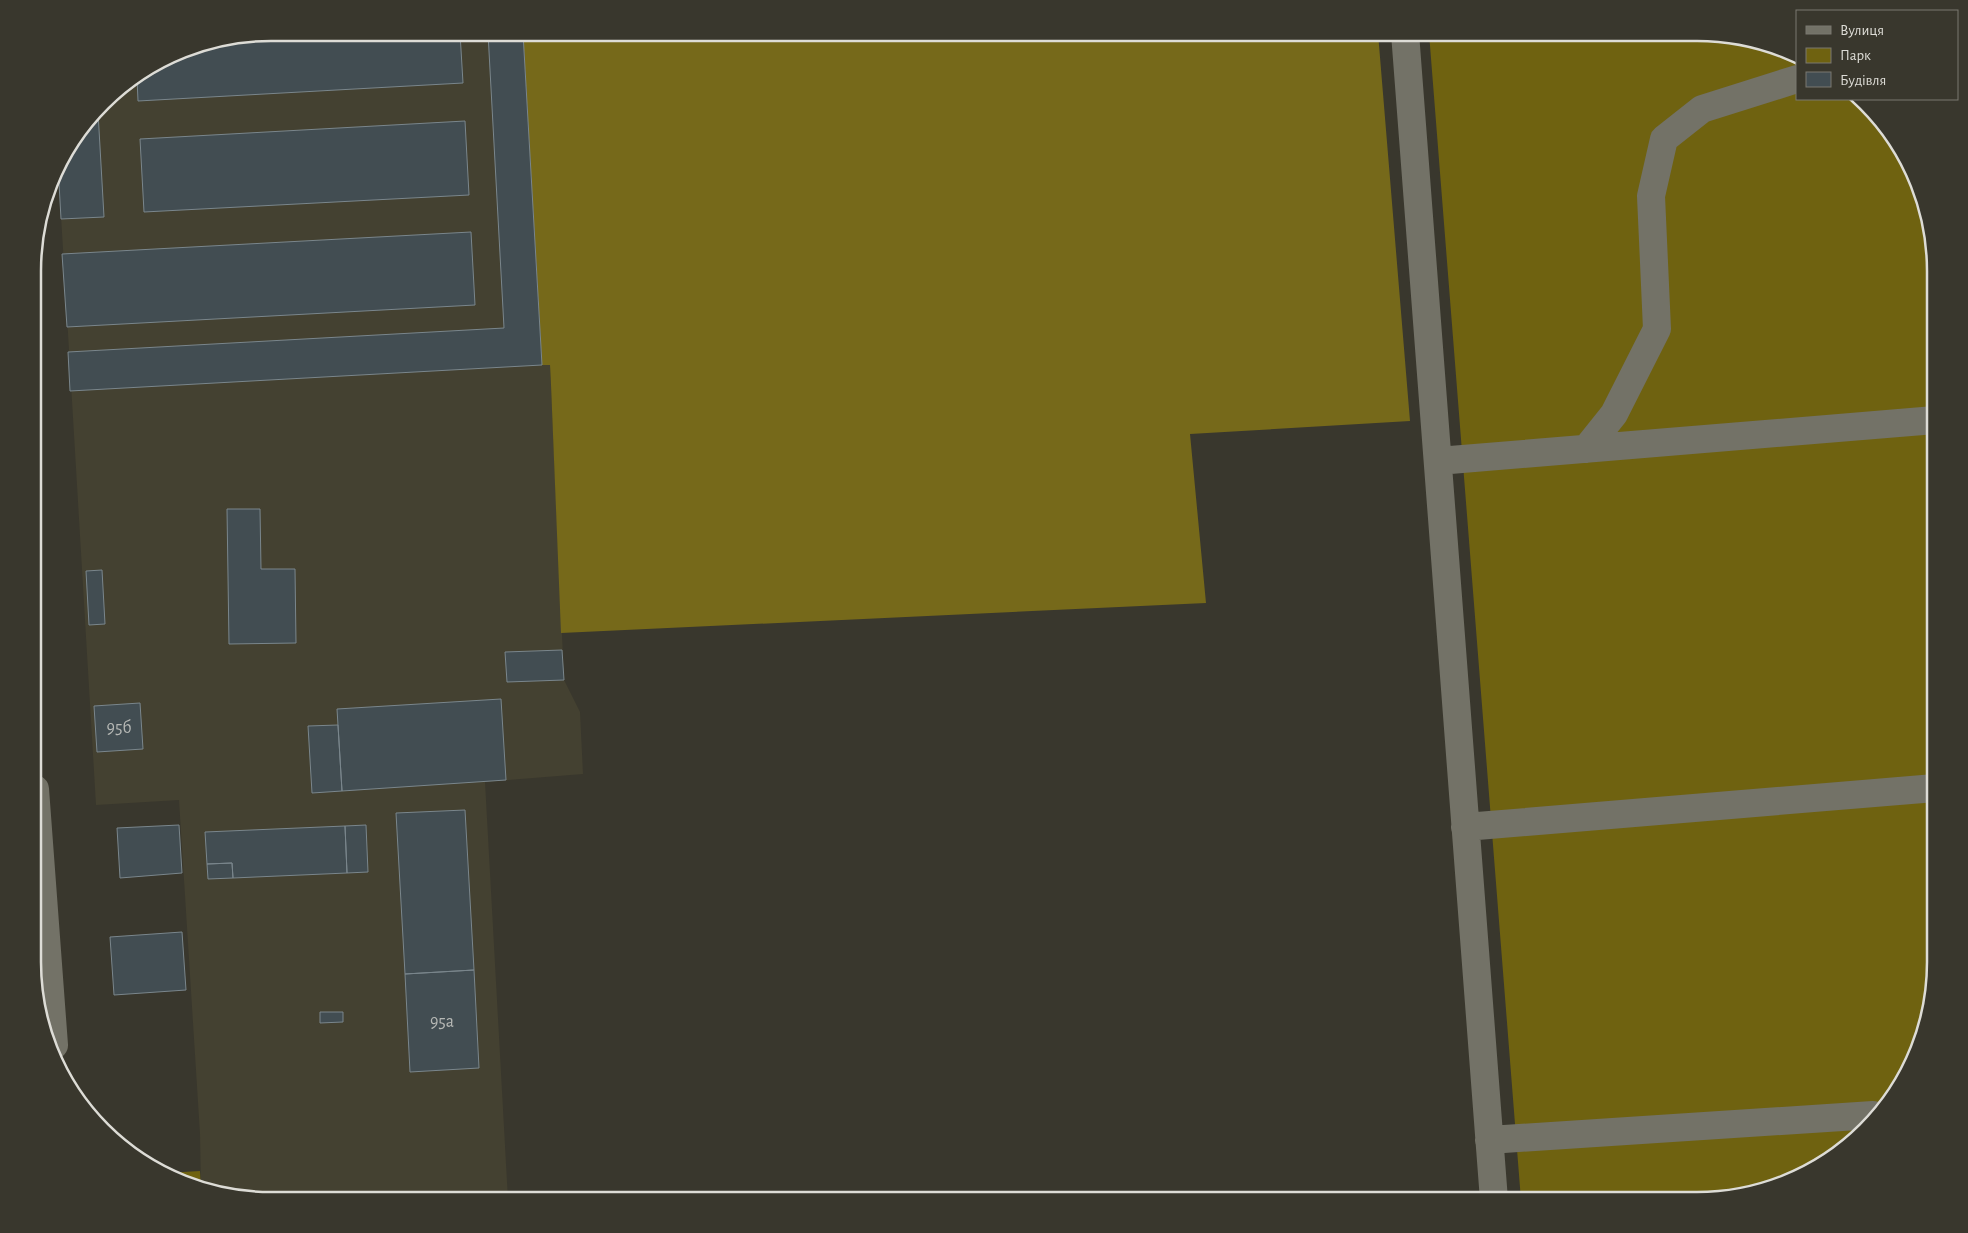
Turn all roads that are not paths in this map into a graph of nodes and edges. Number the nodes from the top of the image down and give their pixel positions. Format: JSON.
{"nodes":[{"id":1,"x":1406,"y":41,"type":"edge"},
{"id":2,"x":1796,"y":79,"type":"edge"},
{"id":3,"x":1927,"y":421,"type":"edge"},
{"id":4,"x":1586,"y":449,"type":"junction"},
{"id":5,"x":1438,"y":461,"type":"junction"},
{"id":6,"x":1927,"y":789,"type":"edge"},
{"id":7,"x":1465,"y":826,"type":"junction"},
{"id":8,"x":41,"y":879,"type":"edge"},
{"id":9,"x":53,"y":1037,"type":"edge"},
{"id":10,"x":1868,"y":1115,"type":"edge"},
{"id":11,"x":1489,"y":1140,"type":"junction"},
{"id":12,"x":1493,"y":1192,"type":"edge"}],
"edges":[{"from":1,"to":5,"type":"street"},
{"from":2,"to":4,"type":"street"},
{"from":3,"to":4,"type":"street"},
{"from":4,"to":5,"type":"street"},
{"from":5,"to":7,"type":"street"},
{"from":6,"to":7,"type":"street"},
{"from":7,"to":11,"type":"street"},
{"from":8,"to":9,"type":"street"},
{"from":10,"to":11,"type":"street"},
{"from":11,"to":12,"type":"street"}]}
